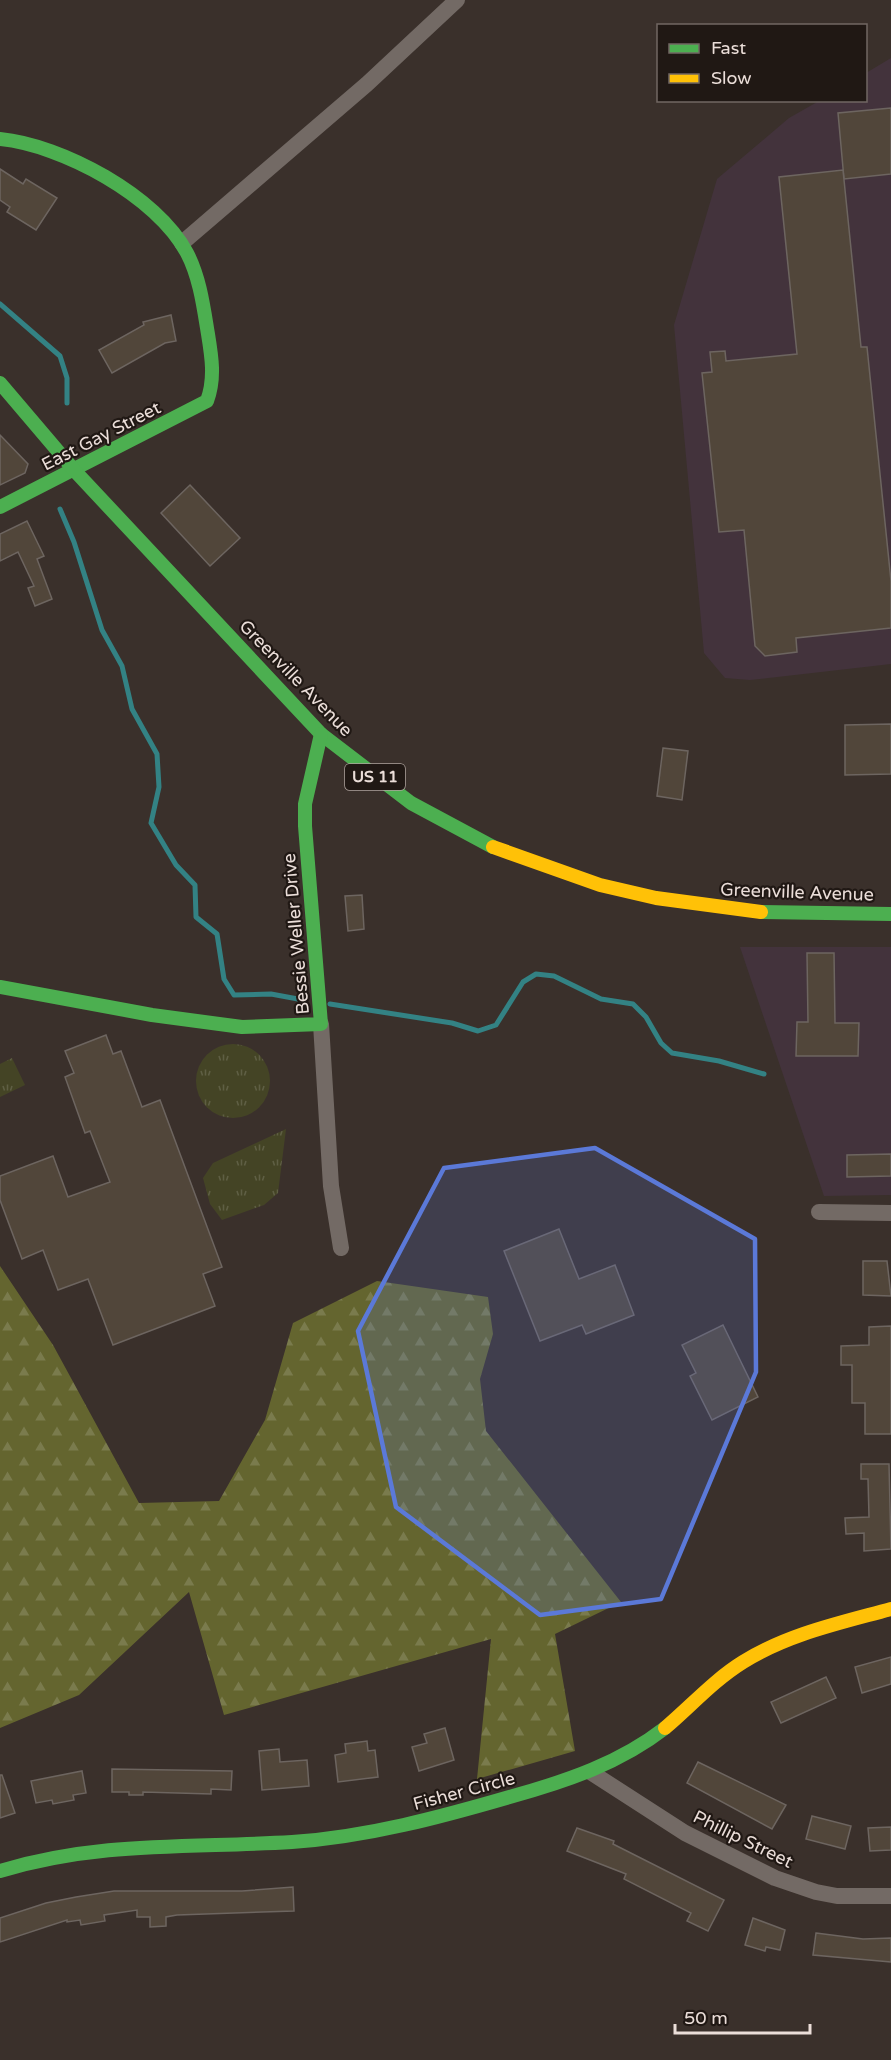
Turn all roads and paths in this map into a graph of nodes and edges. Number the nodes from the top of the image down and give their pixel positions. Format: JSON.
{"nodes":[{"id":1,"x":457,"y":0,"type":"edge"},
{"id":2,"x":0,"y":139,"type":"edge"},
{"id":3,"x":182,"y":243,"type":"junction"},
{"id":4,"x":0,"y":383,"type":"edge"},
{"id":5,"x":74,"y":470,"type":"junction"},
{"id":6,"x":0,"y":507,"type":"edge"},
{"id":7,"x":321,"y":734,"type":"junction"},
{"id":8,"x":891,"y":914,"type":"edge"},
{"id":9,"x":0,"y":987,"type":"edge"},
{"id":10,"x":321,"y":1024,"type":"junction"},
{"id":11,"x":819,"y":1212,"type":"dead end"},
{"id":12,"x":891,"y":1213,"type":"edge"},
{"id":13,"x":341,"y":1248,"type":"dead end"},
{"id":14,"x":891,"y":1609,"type":"edge"},
{"id":15,"x":591,"y":1773,"type":"junction"},
{"id":16,"x":0,"y":1871,"type":"edge"},
{"id":17,"x":891,"y":1896,"type":"edge"}],
"edges":[{"from":1,"to":3,"type":"street"},
{"from":2,"to":3,"type":"street"},
{"from":3,"to":5,"type":"street","name":"East Gay Street"},
{"from":4,"to":5,"type":"street","name":"Greenville Avenue","number":"US 11"},
{"from":5,"to":6,"type":"street","name":"East Gay Street"},
{"from":5,"to":7,"type":"street","name":"Greenville Avenue","number":"US 11"},
{"from":7,"to":8,"type":"street","name":"Greenville Avenue","number":"US 11"},
{"from":7,"to":10,"type":"street","name":"Bessie Weller Drive"},
{"from":9,"to":10,"type":"street","name":"Bessie Weller Drive"},
{"from":10,"to":13,"type":"street"},
{"from":11,"to":12,"type":"street"},
{"from":14,"to":15,"type":"street","name":"Fisher Circle"},
{"from":15,"to":16,"type":"street","name":"Fisher Circle"},
{"from":15,"to":17,"type":"street","name":"Phillip Street"}]}
